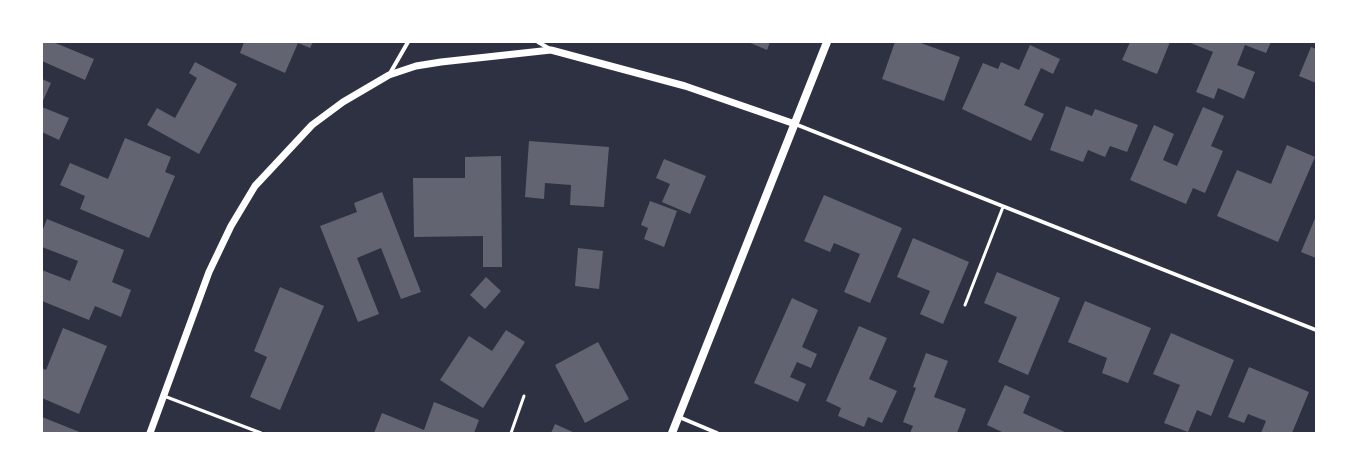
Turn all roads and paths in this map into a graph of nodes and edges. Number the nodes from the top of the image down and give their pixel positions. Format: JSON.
{"nodes":[{"id":1,"x":408,"y":42,"type":"edge"},
{"id":2,"x":538,"y":42,"type":"edge"},
{"id":3,"x":827,"y":42,"type":"edge"},
{"id":4,"x":551,"y":50,"type":"junction"},
{"id":5,"x":389,"y":75,"type":"junction"},
{"id":6,"x":795,"y":124,"type":"junction"},
{"id":7,"x":1003,"y":207,"type":"junction"},
{"id":8,"x":965,"y":305,"type":"dead end"},
{"id":9,"x":1316,"y":330,"type":"edge"},
{"id":10,"x":164,"y":396,"type":"junction"},
{"id":11,"x":524,"y":396,"type":"dead end"},
{"id":12,"x":679,"y":417,"type":"junction"},
{"id":13,"x":150,"y":433,"type":"edge"},
{"id":14,"x":261,"y":433,"type":"edge"},
{"id":15,"x":511,"y":433,"type":"edge"},
{"id":16,"x":672,"y":433,"type":"edge"},
{"id":17,"x":717,"y":433,"type":"edge"}],
"edges":[{"from":1,"to":5,"type":"street"},
{"from":2,"to":4,"type":"street"},
{"from":3,"to":6,"type":"main road"},
{"from":4,"to":5,"type":"street"},
{"from":4,"to":6,"type":"street"},
{"from":5,"to":10,"type":"street"},
{"from":6,"to":7,"type":"street"},
{"from":6,"to":12,"type":"main road"},
{"from":7,"to":8,"type":"lane"},
{"from":7,"to":9,"type":"street"},
{"from":10,"to":13,"type":"street"},
{"from":10,"to":14,"type":"lane"},
{"from":11,"to":15,"type":"lane"},
{"from":12,"to":16,"type":"main road"},
{"from":12,"to":17,"type":"street"}]}
